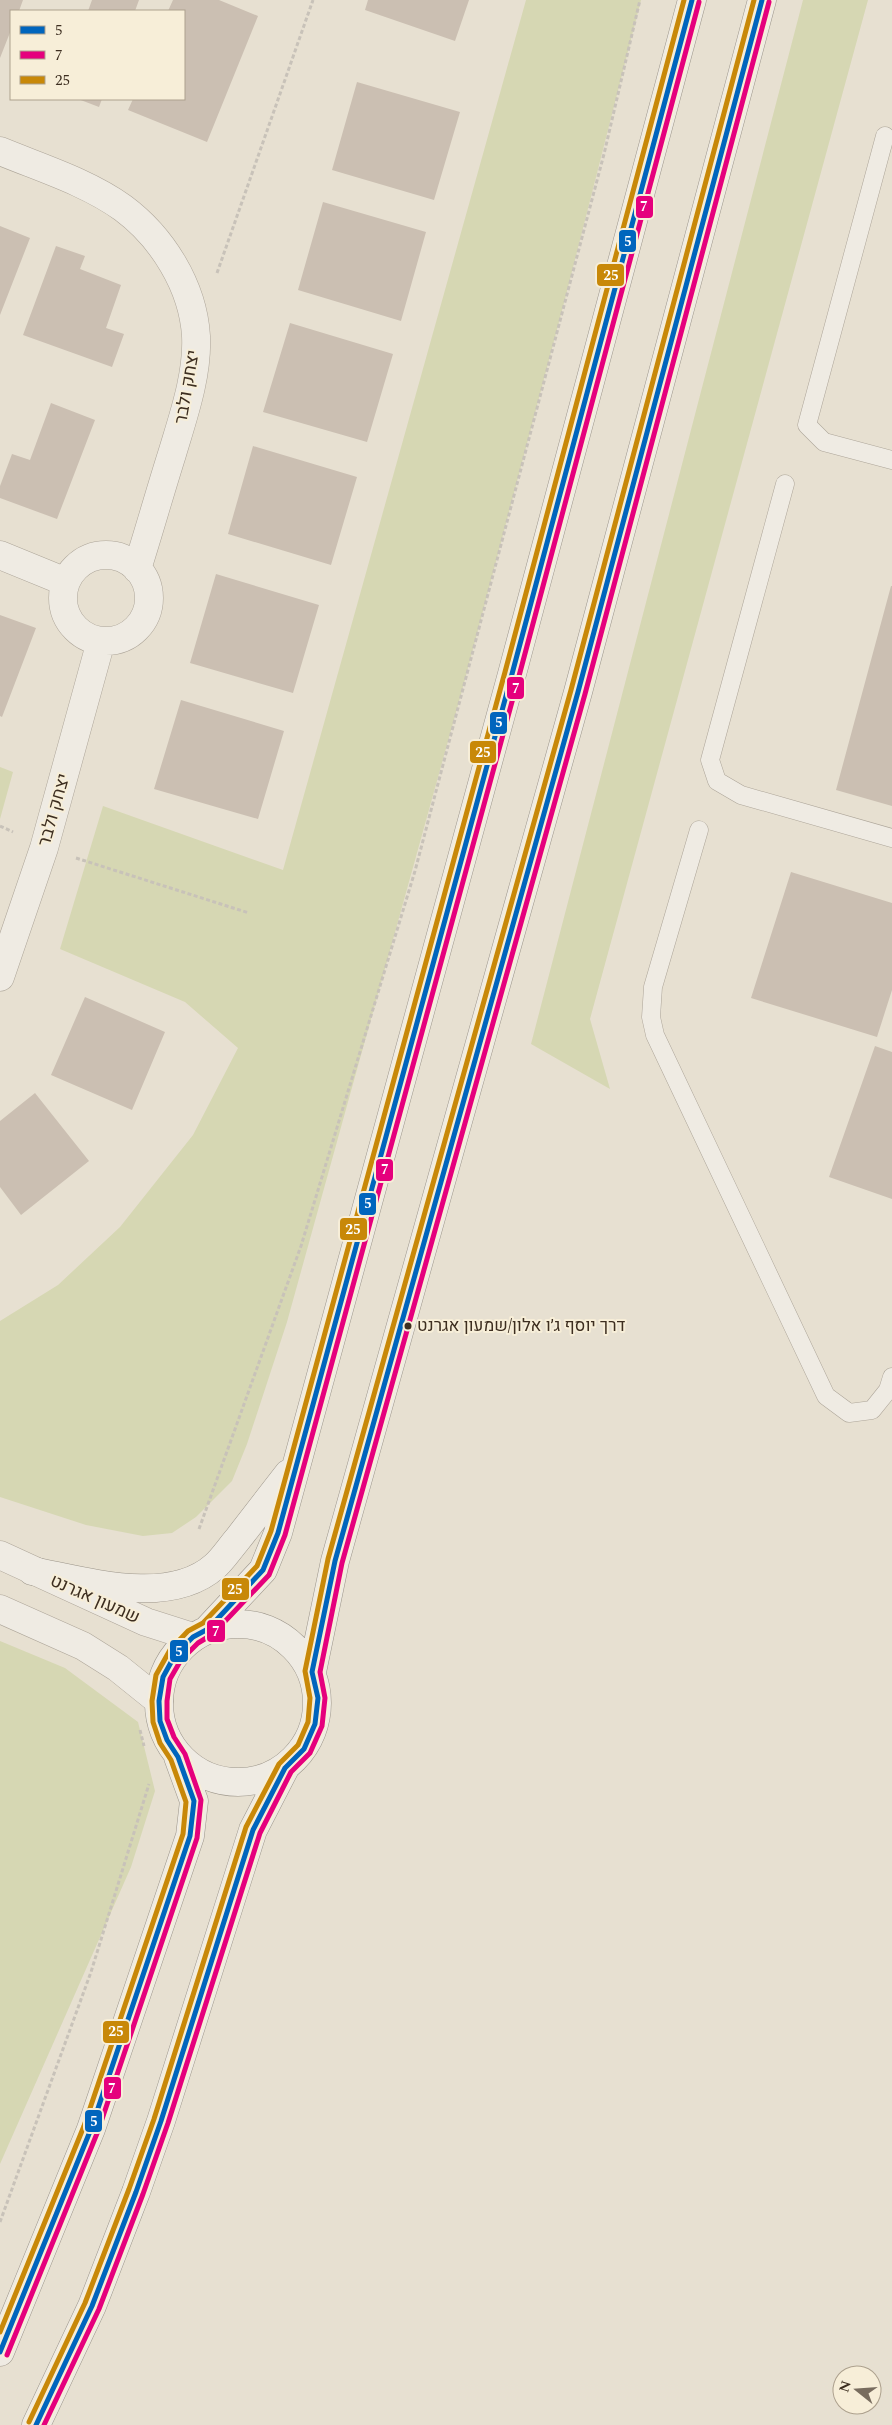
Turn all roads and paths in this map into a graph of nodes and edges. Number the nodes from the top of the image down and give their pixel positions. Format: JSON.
{"nodes":[{"id":1,"x":313,"y":0,"type":"edge"},
{"id":2,"x":640,"y":0,"type":"edge"},
{"id":3,"x":692,"y":0,"type":"edge"},
{"id":4,"x":762,"y":0,"type":"edge"},
{"id":5,"x":885,"y":136,"type":"dead end"},
{"id":6,"x":0,"y":151,"type":"edge"},
{"id":7,"x":215,"y":280,"type":"dead end"},
{"id":8,"x":892,"y":460,"type":"edge"},
{"id":9,"x":785,"y":484,"type":"dead end"},
{"id":10,"x":0,"y":555,"type":"edge"},
{"id":11,"x":137,"y":569,"type":"junction"},
{"id":12,"x":66,"y":582,"type":"junction"},
{"id":13,"x":101,"y":641,"type":"junction"},
{"id":14,"x":0,"y":826,"type":"edge"},
{"id":15,"x":699,"y":830,"type":"dead end"},
{"id":16,"x":892,"y":838,"type":"edge"},
{"id":17,"x":44,"y":848,"type":"junction"},
{"id":18,"x":249,"y":914,"type":"dead end"},
{"id":19,"x":0,"y":977,"type":"edge"},
{"id":20,"x":892,"y":1377,"type":"edge"},
{"id":21,"x":298,"y":1460,"type":"junction"},
{"id":22,"x":0,"y":1555,"type":"edge"},
{"id":23,"x":32,"y":1571,"type":"junction"},
{"id":24,"x":206,"y":1573,"type":"junction"},
{"id":25,"x":0,"y":1609,"type":"edge"},
{"id":26,"x":200,"y":1633,"type":"junction"},
{"id":27,"x":312,"y":1672,"type":"junction"},
{"id":28,"x":152,"y":1696,"type":"junction"},
{"id":29,"x":145,"y":1752,"type":"dead end"},
{"id":30,"x":178,"y":1757,"type":"junction"},
{"id":31,"x":285,"y":1768,"type":"junction"},
{"id":32,"x":148,"y":1778,"type":"dead end"},
{"id":33,"x":0,"y":2222,"type":"edge"},
{"id":34,"x":0,"y":2352,"type":"edge"},
{"id":35,"x":36,"y":2425,"type":"edge"}],
"edges":[{"from":1,"to":7,"type":"path"},
{"from":2,"to":24,"type":"path"},
{"from":3,"to":21,"type":"main road"},
{"from":4,"to":27,"type":"main road"},
{"from":5,"to":8,"type":"lane"},
{"from":6,"to":11,"type":"main road","name":"יצחק ולבר"},
{"from":9,"to":16,"type":"lane"},
{"from":10,"to":12,"type":"main road"},
{"from":11,"to":12,"type":"main road"},
{"from":11,"to":13,"type":"main road"},
{"from":12,"to":13,"type":"main road"},
{"from":13,"to":17,"type":"main road","name":"יצחק ולבר"},
{"from":14,"to":17,"type":"path"},
{"from":15,"to":20,"type":"lane"},
{"from":17,"to":18,"type":"path"},
{"from":17,"to":19,"type":"main road","name":"יצחק ולבר"},
{"from":21,"to":24,"type":"main road"},
{"from":21,"to":26,"type":"main road"},
{"from":22,"to":23,"type":"main road","name":"שמעון אגרנט"},
{"from":23,"to":24,"type":"main road"},
{"from":23,"to":26,"type":"main road","name":"שמעון אגרנט"},
{"from":25,"to":28,"type":"main road"},
{"from":26,"to":27,"type":"main road"},
{"from":26,"to":28,"type":"main road"},
{"from":27,"to":31,"type":"main road"},
{"from":28,"to":29,"type":"path"},
{"from":28,"to":30,"type":"main road"},
{"from":30,"to":31,"type":"main road"},
{"from":30,"to":34,"type":"main road"},
{"from":31,"to":35,"type":"main road"},
{"from":32,"to":33,"type":"path"}]}
